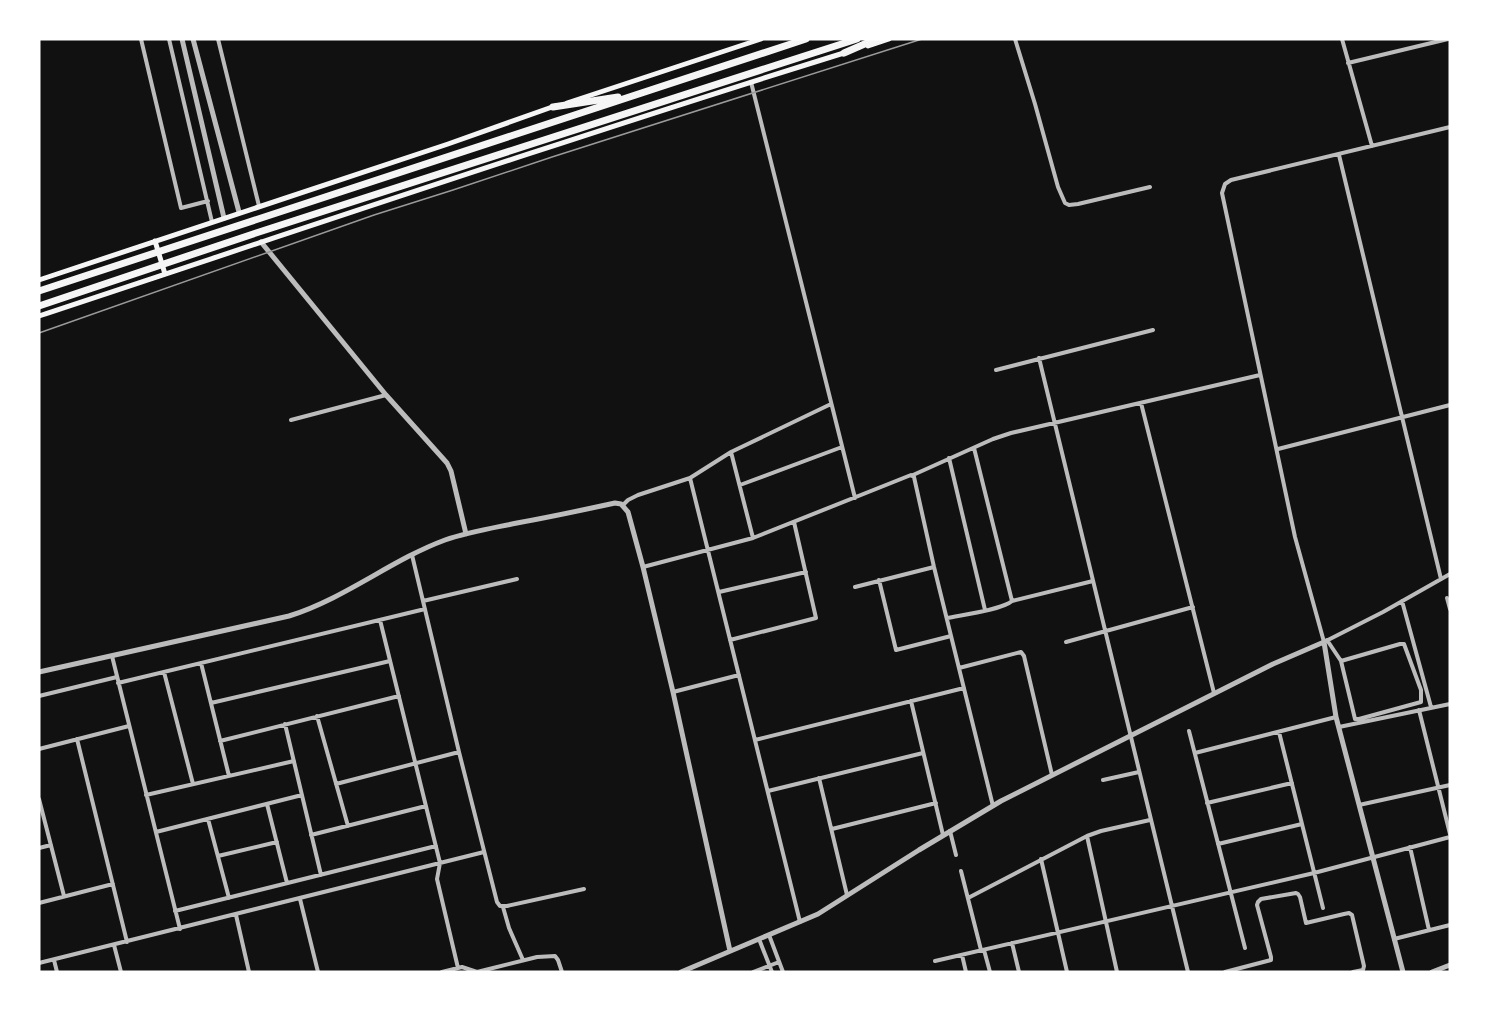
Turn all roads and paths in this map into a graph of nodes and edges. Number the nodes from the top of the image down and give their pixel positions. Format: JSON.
{"nodes":[{"id":1,"x":141,"y":39,"type":"edge"},
{"id":2,"x":169,"y":39,"type":"edge"},
{"id":3,"x":182,"y":39,"type":"edge"},
{"id":4,"x":193,"y":39,"type":"edge"},
{"id":5,"x":218,"y":39,"type":"edge"},
{"id":6,"x":761,"y":39,"type":"edge"},
{"id":7,"x":806,"y":39,"type":"edge"},
{"id":8,"x":857,"y":39,"type":"edge"},
{"id":9,"x":876,"y":39,"type":"edge"},
{"id":10,"x":889,"y":39,"type":"edge"},
{"id":11,"x":1015,"y":39,"type":"edge"},
{"id":12,"x":1342,"y":39,"type":"edge"},
{"id":13,"x":1448,"y":39,"type":"edge"},
{"id":14,"x":844,"y":53,"type":"junction"},
{"id":15,"x":1348,"y":63,"type":"junction"},
{"id":16,"x":751,"y":82,"type":"junction"},
{"id":17,"x":634,"y":96,"type":"junction"},
{"id":18,"x":553,"y":107,"type":"junction"},
{"id":19,"x":1450,"y":127,"type":"edge"},
{"id":20,"x":1372,"y":146,"type":"junction"},
{"id":21,"x":1339,"y":155,"type":"junction"},
{"id":22,"x":1150,"y":187,"type":"dead end"},
{"id":23,"x":208,"y":201,"type":"junction"},
{"id":24,"x":259,"y":206,"type":"junction"},
{"id":25,"x":239,"y":212,"type":"junction"},
{"id":26,"x":224,"y":218,"type":"junction"},
{"id":27,"x":212,"y":222,"type":"junction"},
{"id":28,"x":155,"y":241,"type":"junction"},
{"id":29,"x":261,"y":242,"type":"junction"},
{"id":30,"x":165,"y":274,"type":"junction"},
{"id":31,"x":39,"y":280,"type":"edge"},
{"id":32,"x":39,"y":291,"type":"edge"},
{"id":33,"x":39,"y":306,"type":"edge"},
{"id":34,"x":39,"y":316,"type":"edge"},
{"id":35,"x":1153,"y":330,"type":"dead end"},
{"id":36,"x":1039,"y":358,"type":"junction"},
{"id":37,"x":996,"y":370,"type":"dead end"},
{"id":38,"x":1260,"y":375,"type":"junction"},
{"id":39,"x":386,"y":395,"type":"junction"},
{"id":40,"x":1141,"y":403,"type":"junction"},
{"id":41,"x":831,"y":404,"type":"junction"},
{"id":42,"x":1450,"y":405,"type":"edge"},
{"id":43,"x":1402,"y":417,"type":"junction"},
{"id":44,"x":291,"y":420,"type":"dead end"},
{"id":45,"x":1054,"y":423,"type":"junction"},
{"id":46,"x":842,"y":447,"type":"junction"},
{"id":47,"x":974,"y":448,"type":"junction"},
{"id":48,"x":1278,"y":449,"type":"junction"},
{"id":49,"x":731,"y":452,"type":"junction"},
{"id":50,"x":949,"y":458,"type":"junction"},
{"id":51,"x":913,"y":475,"type":"junction"},
{"id":52,"x":690,"y":477,"type":"junction"},
{"id":53,"x":740,"y":485,"type":"junction"},
{"id":54,"x":855,"y":498,"type":"junction"},
{"id":55,"x":623,"y":505,"type":"junction"},
{"id":56,"x":794,"y":522,"type":"junction"},
{"id":57,"x":466,"y":534,"type":"junction"},
{"id":58,"x":753,"y":538,"type":"junction"},
{"id":59,"x":708,"y":550,"type":"junction"},
{"id":60,"x":412,"y":555,"type":"junction"},
{"id":61,"x":643,"y":567,"type":"junction"},
{"id":62,"x":934,"y":567,"type":"junction"},
{"id":63,"x":806,"y":572,"type":"junction"},
{"id":64,"x":1450,"y":574,"type":"edge"},
{"id":65,"x":517,"y":579,"type":"dead end"},
{"id":66,"x":1441,"y":579,"type":"junction"},
{"id":67,"x":879,"y":580,"type":"junction"},
{"id":68,"x":1093,"y":581,"type":"junction"},
{"id":69,"x":855,"y":587,"type":"dead end"},
{"id":70,"x":718,"y":592,"type":"junction"},
{"id":71,"x":1447,"y":598,"type":"dead end"},
{"id":72,"x":423,"y":601,"type":"junction"},
{"id":73,"x":1012,"y":601,"type":"junction"},
{"id":74,"x":1402,"y":601,"type":"junction"},
{"id":75,"x":1192,"y":607,"type":"junction"},
{"id":76,"x":425,"y":609,"type":"junction"},
{"id":77,"x":1450,"y":609,"type":"edge"},
{"id":78,"x":986,"y":610,"type":"junction"},
{"id":79,"x":946,"y":618,"type":"junction"},
{"id":80,"x":380,"y":620,"type":"junction"},
{"id":81,"x":1105,"y":630,"type":"junction"},
{"id":82,"x":951,"y":636,"type":"junction"},
{"id":83,"x":730,"y":640,"type":"junction"},
{"id":84,"x":1325,"y":641,"type":"junction"},
{"id":85,"x":1066,"y":642,"type":"dead end"},
{"id":86,"x":112,"y":655,"type":"junction"},
{"id":87,"x":390,"y":661,"type":"junction"},
{"id":88,"x":1341,"y":661,"type":"junction"},
{"id":89,"x":201,"y":663,"type":"junction"},
{"id":90,"x":959,"y":668,"type":"junction"},
{"id":91,"x":39,"y":672,"type":"edge"},
{"id":92,"x":164,"y":672,"type":"junction"},
{"id":93,"x":739,"y":675,"type":"junction"},
{"id":94,"x":117,"y":677,"type":"junction"},
{"id":95,"x":118,"y":683,"type":"junction"},
{"id":96,"x":964,"y":688,"type":"junction"},
{"id":97,"x":673,"y":692,"type":"junction"},
{"id":98,"x":1215,"y":693,"type":"junction"},
{"id":99,"x":39,"y":696,"type":"edge"},
{"id":100,"x":399,"y":696,"type":"junction"},
{"id":101,"x":911,"y":702,"type":"junction"},
{"id":102,"x":211,"y":703,"type":"junction"},
{"id":103,"x":1450,"y":704,"type":"edge"},
{"id":104,"x":1431,"y":707,"type":"junction"},
{"id":105,"x":1419,"y":710,"type":"junction"},
{"id":106,"x":317,"y":716,"type":"junction"},
{"id":107,"x":1336,"y":717,"type":"junction"},
{"id":108,"x":285,"y":724,"type":"junction"},
{"id":109,"x":129,"y":726,"type":"junction"},
{"id":110,"x":1339,"y":727,"type":"junction"},
{"id":111,"x":1189,"y":731,"type":"dead end"},
{"id":112,"x":1279,"y":732,"type":"junction"},
{"id":113,"x":1130,"y":736,"type":"junction"},
{"id":114,"x":77,"y":739,"type":"junction"},
{"id":115,"x":755,"y":740,"type":"junction"},
{"id":116,"x":220,"y":741,"type":"junction"},
{"id":117,"x":39,"y":748,"type":"edge"},
{"id":118,"x":459,"y":752,"type":"junction"},
{"id":119,"x":923,"y":753,"type":"junction"},
{"id":120,"x":1195,"y":753,"type":"junction"},
{"id":121,"x":294,"y":761,"type":"junction"},
{"id":122,"x":415,"y":763,"type":"junction"},
{"id":123,"x":1139,"y":772,"type":"junction"},
{"id":124,"x":1052,"y":775,"type":"junction"},
{"id":125,"x":230,"y":776,"type":"junction"},
{"id":126,"x":819,"y":778,"type":"junction"},
{"id":127,"x":1103,"y":780,"type":"dead end"},
{"id":128,"x":1292,"y":783,"type":"junction"},
{"id":129,"x":193,"y":784,"type":"junction"},
{"id":130,"x":336,"y":784,"type":"junction"},
{"id":131,"x":1450,"y":785,"type":"edge"},
{"id":132,"x":1438,"y":788,"type":"junction"},
{"id":133,"x":768,"y":791,"type":"junction"},
{"id":134,"x":146,"y":795,"type":"junction"},
{"id":135,"x":302,"y":795,"type":"junction"},
{"id":136,"x":39,"y":799,"type":"edge"},
{"id":137,"x":936,"y":803,"type":"junction"},
{"id":138,"x":1207,"y":803,"type":"junction"},
{"id":139,"x":267,"y":804,"type":"junction"},
{"id":140,"x":1359,"y":805,"type":"junction"},
{"id":141,"x":426,"y":806,"type":"junction"},
{"id":142,"x":993,"y":806,"type":"junction"},
{"id":143,"x":208,"y":819,"type":"junction"},
{"id":144,"x":1150,"y":820,"type":"junction"},
{"id":145,"x":1302,"y":824,"type":"junction"},
{"id":146,"x":348,"y":826,"type":"junction"},
{"id":147,"x":831,"y":829,"type":"junction"},
{"id":148,"x":950,"y":831,"type":"junction"},
{"id":149,"x":156,"y":832,"type":"junction"},
{"id":150,"x":311,"y":835,"type":"junction"},
{"id":151,"x":943,"y":835,"type":"junction"},
{"id":152,"x":1450,"y":835,"type":"edge"},
{"id":153,"x":1087,"y":836,"type":"junction"},
{"id":154,"x":277,"y":842,"type":"junction"},
{"id":155,"x":1218,"y":844,"type":"junction"},
{"id":156,"x":51,"y":845,"type":"junction"},
{"id":157,"x":436,"y":846,"type":"junction"},
{"id":158,"x":1410,"y":847,"type":"junction"},
{"id":159,"x":39,"y":848,"type":"edge"},
{"id":160,"x":484,"y":852,"type":"junction"},
{"id":161,"x":956,"y":855,"type":"dead end"},
{"id":162,"x":218,"y":856,"type":"junction"},
{"id":163,"x":1372,"y":857,"type":"junction"},
{"id":164,"x":1041,"y":860,"type":"junction"},
{"id":165,"x":440,"y":863,"type":"junction"},
{"id":166,"x":961,"y":871,"type":"dead end"},
{"id":167,"x":1314,"y":873,"type":"junction"},
{"id":168,"x":321,"y":875,"type":"junction"},
{"id":169,"x":287,"y":883,"type":"junction"},
{"id":170,"x":113,"y":884,"type":"junction"},
{"id":171,"x":584,"y":889,"type":"dead end"},
{"id":172,"x":1230,"y":892,"type":"junction"},
{"id":173,"x":847,"y":895,"type":"junction"},
{"id":174,"x":64,"y":896,"type":"junction"},
{"id":175,"x":229,"y":898,"type":"junction"},
{"id":176,"x":968,"y":898,"type":"junction"},
{"id":177,"x":300,"y":899,"type":"junction"},
{"id":178,"x":39,"y":903,"type":"edge"},
{"id":179,"x":1171,"y":906,"type":"junction"},
{"id":180,"x":503,"y":907,"type":"junction"},
{"id":181,"x":1323,"y":908,"type":"dead end"},
{"id":182,"x":175,"y":911,"type":"junction"},
{"id":183,"x":236,"y":915,"type":"junction"},
{"id":184,"x":1106,"y":921,"type":"junction"},
{"id":185,"x":800,"y":922,"type":"junction"},
{"id":186,"x":1450,"y":925,"type":"edge"},
{"id":187,"x":180,"y":929,"type":"junction"},
{"id":188,"x":1429,"y":930,"type":"junction"},
{"id":189,"x":1058,"y":933,"type":"junction"},
{"id":190,"x":769,"y":935,"type":"junction"},
{"id":191,"x":759,"y":939,"type":"junction"},
{"id":192,"x":1394,"y":939,"type":"junction"},
{"id":193,"x":127,"y":942,"type":"junction"},
{"id":194,"x":1012,"y":943,"type":"junction"},
{"id":195,"x":114,"y":945,"type":"junction"},
{"id":196,"x":1245,"y":948,"type":"dead end"},
{"id":197,"x":983,"y":950,"type":"junction"},
{"id":198,"x":730,"y":951,"type":"junction"},
{"id":199,"x":962,"y":955,"type":"junction"},
{"id":200,"x":54,"y":960,"type":"junction"},
{"id":201,"x":523,"y":960,"type":"junction"},
{"id":202,"x":934,"y":961,"type":"dead end"},
{"id":203,"x":779,"y":962,"type":"junction"},
{"id":204,"x":39,"y":963,"type":"edge"},
{"id":205,"x":1450,"y":964,"type":"edge"},
{"id":206,"x":770,"y":966,"type":"junction"},
{"id":207,"x":458,"y":968,"type":"junction"},
{"id":208,"x":1239,"y":970,"type":"edge"},
{"id":209,"x":685,"y":971,"type":"edge"},
{"id":210,"x":57,"y":972,"type":"edge"},
{"id":211,"x":121,"y":972,"type":"edge"},
{"id":212,"x":249,"y":972,"type":"edge"},
{"id":213,"x":318,"y":972,"type":"edge"},
{"id":214,"x":442,"y":972,"type":"edge"},
{"id":215,"x":472,"y":972,"type":"edge"},
{"id":216,"x":562,"y":972,"type":"edge"},
{"id":217,"x":753,"y":972,"type":"edge"},
{"id":218,"x":772,"y":972,"type":"edge"},
{"id":219,"x":783,"y":972,"type":"edge"},
{"id":220,"x":966,"y":972,"type":"edge"},
{"id":221,"x":990,"y":972,"type":"edge"},
{"id":222,"x":1019,"y":972,"type":"edge"},
{"id":223,"x":1067,"y":972,"type":"edge"},
{"id":224,"x":1118,"y":972,"type":"edge"},
{"id":225,"x":1188,"y":972,"type":"edge"},
{"id":226,"x":1225,"y":972,"type":"edge"},
{"id":227,"x":1353,"y":972,"type":"edge"},
{"id":228,"x":1403,"y":972,"type":"edge"},
{"id":229,"x":1432,"y":972,"type":"edge"}],
"edges":[{"from":1,"to":23,"type":"street"},
{"from":2,"to":23,"type":"street"},
{"from":3,"to":26,"type":"street"},
{"from":4,"to":25,"type":"street"},
{"from":5,"to":24,"type":"street"},
{"from":6,"to":18,"type":"main road"},
{"from":7,"to":17,"type":"highway"},
{"from":8,"to":33,"type":"highway"},
{"from":9,"to":14,"type":"highway"},
{"from":10,"to":14,"type":"main road"},
{"from":11,"to":22,"type":"street"},
{"from":12,"to":15,"type":"street"},
{"from":13,"to":15,"type":"street"},
{"from":14,"to":16,"type":"main road"},
{"from":15,"to":20,"type":"street"},
{"from":16,"to":29,"type":"main road"},
{"from":16,"to":41,"type":"street"},
{"from":17,"to":18,"type":"highway"},
{"from":17,"to":32,"type":"highway"},
{"from":18,"to":24,"type":"main road"},
{"from":19,"to":20,"type":"street"},
{"from":20,"to":21,"type":"street"},
{"from":21,"to":38,"type":"street"},
{"from":21,"to":43,"type":"street"},
{"from":23,"to":27,"type":"street"},
{"from":24,"to":25,"type":"main road"},
{"from":25,"to":26,"type":"main road"},
{"from":26,"to":27,"type":"main road"},
{"from":27,"to":28,"type":"main road"},
{"from":28,"to":30,"type":"main road"},
{"from":28,"to":31,"type":"main road"},
{"from":29,"to":30,"type":"main road"},
{"from":29,"to":39,"type":"street"},
{"from":30,"to":34,"type":"main road"},
{"from":35,"to":36,"type":"street"},
{"from":36,"to":37,"type":"street"},
{"from":36,"to":45,"type":"street"},
{"from":38,"to":40,"type":"street"},
{"from":38,"to":48,"type":"street"},
{"from":39,"to":44,"type":"street"},
{"from":39,"to":57,"type":"street"},
{"from":40,"to":45,"type":"street"},
{"from":40,"to":75,"type":"street"},
{"from":41,"to":46,"type":"street"},
{"from":41,"to":49,"type":"street"},
{"from":42,"to":43,"type":"street"},
{"from":43,"to":48,"type":"street"},
{"from":43,"to":66,"type":"street"},
{"from":45,"to":47,"type":"street"},
{"from":45,"to":68,"type":"street"},
{"from":46,"to":53,"type":"street"},
{"from":46,"to":54,"type":"street"},
{"from":47,"to":50,"type":"street"},
{"from":47,"to":73,"type":"street"},
{"from":48,"to":84,"type":"street"},
{"from":49,"to":52,"type":"street"},
{"from":49,"to":53,"type":"street"},
{"from":50,"to":51,"type":"street"},
{"from":50,"to":78,"type":"street"},
{"from":51,"to":54,"type":"street"},
{"from":51,"to":62,"type":"street"},
{"from":52,"to":55,"type":"street"},
{"from":52,"to":59,"type":"street"},
{"from":53,"to":58,"type":"street"},
{"from":54,"to":56,"type":"street"},
{"from":55,"to":57,"type":"street"},
{"from":55,"to":61,"type":"street"},
{"from":56,"to":58,"type":"street"},
{"from":56,"to":63,"type":"street"},
{"from":57,"to":60,"type":"street"},
{"from":58,"to":59,"type":"street"},
{"from":59,"to":61,"type":"street"},
{"from":59,"to":70,"type":"street"},
{"from":60,"to":72,"type":"street"},
{"from":60,"to":86,"type":"street"},
{"from":61,"to":97,"type":"street"},
{"from":62,"to":67,"type":"street"},
{"from":62,"to":79,"type":"street"},
{"from":63,"to":70,"type":"street"},
{"from":63,"to":83,"type":"street"},
{"from":64,"to":66,"type":"street"},
{"from":65,"to":72,"type":"street"},
{"from":66,"to":74,"type":"street"},
{"from":67,"to":69,"type":"street"},
{"from":67,"to":82,"type":"street"},
{"from":68,"to":73,"type":"street"},
{"from":68,"to":81,"type":"street"},
{"from":70,"to":83,"type":"street"},
{"from":71,"to":77,"type":"street"},
{"from":72,"to":76,"type":"street"},
{"from":73,"to":78,"type":"street"},
{"from":74,"to":84,"type":"street"},
{"from":74,"to":104,"type":"street"},
{"from":75,"to":81,"type":"street"},
{"from":75,"to":98,"type":"street"},
{"from":76,"to":80,"type":"street"},
{"from":76,"to":118,"type":"street"},
{"from":78,"to":79,"type":"street"},
{"from":79,"to":82,"type":"street"},
{"from":80,"to":87,"type":"street"},
{"from":80,"to":89,"type":"street"},
{"from":81,"to":85,"type":"street"},
{"from":81,"to":113,"type":"street"},
{"from":82,"to":90,"type":"street"},
{"from":83,"to":93,"type":"street"},
{"from":84,"to":88,"type":"street"},
{"from":84,"to":98,"type":"street"},
{"from":84,"to":107,"type":"street"},
{"from":86,"to":91,"type":"street"},
{"from":86,"to":94,"type":"street"},
{"from":87,"to":100,"type":"street"},
{"from":87,"to":102,"type":"street"},
{"from":88,"to":88,"type":"street"},
{"from":89,"to":92,"type":"street"},
{"from":89,"to":102,"type":"street"},
{"from":90,"to":96,"type":"street"},
{"from":90,"to":124,"type":"street"},
{"from":92,"to":95,"type":"street"},
{"from":92,"to":129,"type":"street"},
{"from":93,"to":97,"type":"street"},
{"from":93,"to":115,"type":"street"},
{"from":94,"to":95,"type":"street"},
{"from":94,"to":99,"type":"street"},
{"from":95,"to":109,"type":"street"},
{"from":96,"to":101,"type":"street"},
{"from":96,"to":142,"type":"street"},
{"from":97,"to":198,"type":"street"},
{"from":98,"to":113,"type":"street"},
{"from":100,"to":106,"type":"street"},
{"from":100,"to":122,"type":"street"},
{"from":101,"to":115,"type":"street"},
{"from":101,"to":119,"type":"street"},
{"from":102,"to":116,"type":"street"},
{"from":103,"to":104,"type":"street"},
{"from":104,"to":105,"type":"street"},
{"from":105,"to":110,"type":"street"},
{"from":105,"to":132,"type":"street"},
{"from":106,"to":108,"type":"street"},
{"from":106,"to":130,"type":"street"},
{"from":107,"to":110,"type":"street"},
{"from":107,"to":112,"type":"street"},
{"from":108,"to":116,"type":"street"},
{"from":108,"to":121,"type":"street"},
{"from":109,"to":114,"type":"street"},
{"from":109,"to":134,"type":"street"},
{"from":110,"to":140,"type":"street"},
{"from":111,"to":120,"type":"street"},
{"from":112,"to":120,"type":"street"},
{"from":112,"to":128,"type":"street"},
{"from":113,"to":123,"type":"street"},
{"from":113,"to":124,"type":"street"},
{"from":114,"to":117,"type":"street"},
{"from":114,"to":170,"type":"street"},
{"from":115,"to":133,"type":"street"},
{"from":116,"to":125,"type":"street"},
{"from":118,"to":122,"type":"street"},
{"from":118,"to":160,"type":"street"},
{"from":119,"to":126,"type":"street"},
{"from":119,"to":137,"type":"street"},
{"from":120,"to":138,"type":"street"},
{"from":121,"to":125,"type":"street"},
{"from":121,"to":135,"type":"street"},
{"from":122,"to":130,"type":"street"},
{"from":122,"to":141,"type":"street"},
{"from":123,"to":127,"type":"street"},
{"from":123,"to":144,"type":"street"},
{"from":124,"to":142,"type":"street"},
{"from":125,"to":129,"type":"street"},
{"from":126,"to":133,"type":"street"},
{"from":126,"to":147,"type":"street"},
{"from":128,"to":138,"type":"street"},
{"from":128,"to":145,"type":"street"},
{"from":129,"to":134,"type":"street"},
{"from":130,"to":146,"type":"street"},
{"from":131,"to":132,"type":"street"},
{"from":132,"to":140,"type":"street"},
{"from":132,"to":152,"type":"street"},
{"from":133,"to":185,"type":"street"},
{"from":134,"to":149,"type":"street"},
{"from":135,"to":139,"type":"street"},
{"from":135,"to":150,"type":"street"},
{"from":136,"to":156,"type":"street"},
{"from":137,"to":147,"type":"street"},
{"from":137,"to":151,"type":"street"},
{"from":138,"to":155,"type":"street"},
{"from":139,"to":143,"type":"street"},
{"from":139,"to":154,"type":"street"},
{"from":140,"to":163,"type":"street"},
{"from":141,"to":146,"type":"street"},
{"from":141,"to":157,"type":"street"},
{"from":142,"to":148,"type":"street"},
{"from":143,"to":149,"type":"street"},
{"from":143,"to":162,"type":"street"},
{"from":144,"to":153,"type":"street"},
{"from":144,"to":179,"type":"street"},
{"from":145,"to":155,"type":"street"},
{"from":145,"to":167,"type":"street"},
{"from":146,"to":150,"type":"street"},
{"from":147,"to":173,"type":"street"},
{"from":148,"to":151,"type":"street"},
{"from":148,"to":161,"type":"street"},
{"from":149,"to":182,"type":"street"},
{"from":150,"to":168,"type":"street"},
{"from":151,"to":173,"type":"street"},
{"from":152,"to":158,"type":"street"},
{"from":153,"to":164,"type":"street"},
{"from":153,"to":184,"type":"street"},
{"from":154,"to":162,"type":"street"},
{"from":154,"to":169,"type":"street"},
{"from":155,"to":172,"type":"street"},
{"from":156,"to":159,"type":"street"},
{"from":156,"to":174,"type":"street"},
{"from":157,"to":165,"type":"street"},
{"from":157,"to":168,"type":"street"},
{"from":158,"to":163,"type":"street"},
{"from":158,"to":188,"type":"street"},
{"from":160,"to":165,"type":"street"},
{"from":160,"to":180,"type":"street"},
{"from":162,"to":175,"type":"street"},
{"from":163,"to":167,"type":"street"},
{"from":163,"to":192,"type":"street"},
{"from":164,"to":176,"type":"street"},
{"from":164,"to":189,"type":"street"},
{"from":165,"to":177,"type":"street"},
{"from":165,"to":207,"type":"street"},
{"from":166,"to":176,"type":"street"},
{"from":167,"to":172,"type":"street"},
{"from":167,"to":181,"type":"street"},
{"from":168,"to":169,"type":"street"},
{"from":169,"to":175,"type":"street"},
{"from":170,"to":174,"type":"street"},
{"from":170,"to":193,"type":"street"},
{"from":171,"to":180,"type":"street"},
{"from":172,"to":179,"type":"street"},
{"from":172,"to":196,"type":"street"},
{"from":173,"to":185,"type":"street"},
{"from":174,"to":178,"type":"street"},
{"from":175,"to":182,"type":"street"},
{"from":176,"to":197,"type":"street"},
{"from":177,"to":183,"type":"street"},
{"from":177,"to":213,"type":"street"},
{"from":179,"to":184,"type":"street"},
{"from":179,"to":225,"type":"street"},
{"from":180,"to":201,"type":"street"},
{"from":182,"to":187,"type":"street"},
{"from":183,"to":187,"type":"street"},
{"from":183,"to":212,"type":"street"},
{"from":184,"to":189,"type":"street"},
{"from":184,"to":224,"type":"street"},
{"from":185,"to":190,"type":"street"},
{"from":186,"to":188,"type":"street"},
{"from":187,"to":193,"type":"street"},
{"from":188,"to":192,"type":"street"},
{"from":189,"to":194,"type":"street"},
{"from":189,"to":223,"type":"street"},
{"from":190,"to":191,"type":"street"},
{"from":190,"to":203,"type":"street"},
{"from":191,"to":198,"type":"street"},
{"from":191,"to":206,"type":"street"},
{"from":192,"to":228,"type":"street"},
{"from":193,"to":195,"type":"street"},
{"from":194,"to":197,"type":"street"},
{"from":194,"to":222,"type":"street"},
{"from":195,"to":200,"type":"street"},
{"from":195,"to":211,"type":"street"},
{"from":197,"to":199,"type":"street"},
{"from":197,"to":221,"type":"street"},
{"from":198,"to":209,"type":"street"},
{"from":199,"to":202,"type":"street"},
{"from":199,"to":220,"type":"street"},
{"from":200,"to":204,"type":"street"},
{"from":200,"to":210,"type":"street"},
{"from":201,"to":215,"type":"street"},
{"from":201,"to":216,"type":"street"},
{"from":203,"to":206,"type":"street"},
{"from":203,"to":219,"type":"street"},
{"from":205,"to":229,"type":"street"},
{"from":206,"to":217,"type":"street"},
{"from":206,"to":218,"type":"street"},
{"from":207,"to":214,"type":"street"},
{"from":207,"to":215,"type":"street"},
{"from":208,"to":226,"type":"street"},
{"from":208,"to":227,"type":"street"}]}
